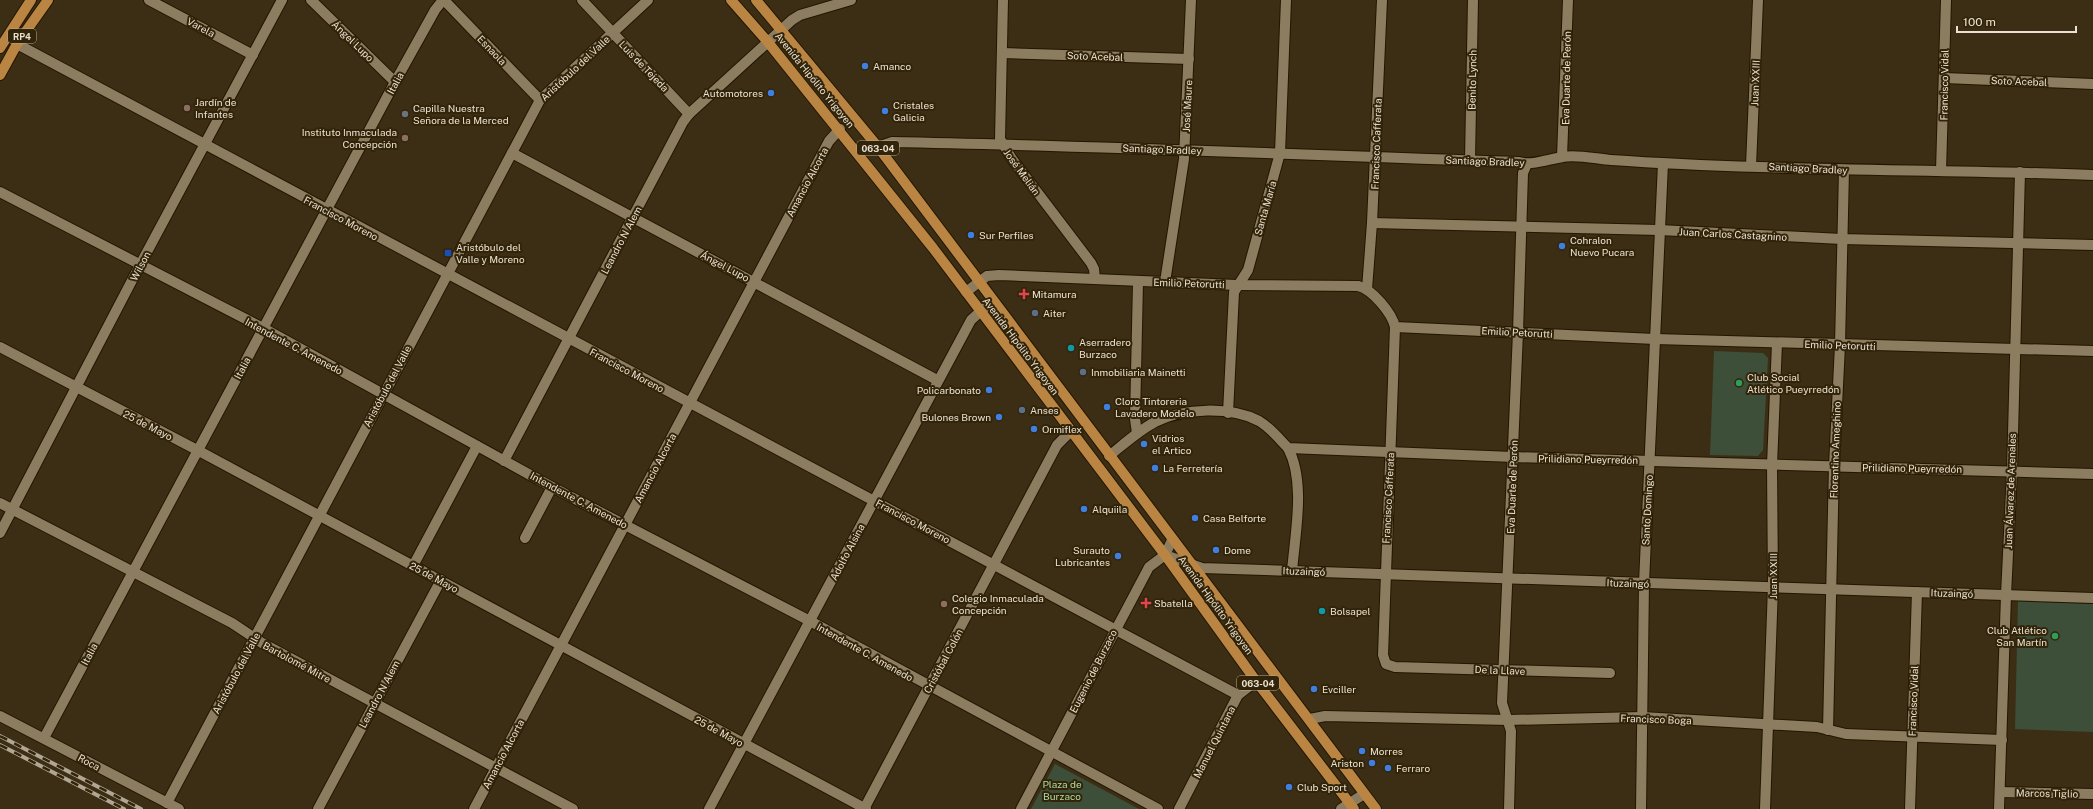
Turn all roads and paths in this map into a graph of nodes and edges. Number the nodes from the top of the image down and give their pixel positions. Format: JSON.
{"nodes":[{"id":1,"x":31,"y":0,"type":"edge"},
{"id":2,"x":48,"y":0,"type":"edge"},
{"id":3,"x":149,"y":0,"type":"edge"},
{"id":4,"x":282,"y":0,"type":"edge"},
{"id":5,"x":311,"y":0,"type":"edge"},
{"id":6,"x":443,"y":0,"type":"edge"},
{"id":7,"x":582,"y":0,"type":"edge"},
{"id":8,"x":648,"y":0,"type":"edge"},
{"id":9,"x":732,"y":0,"type":"edge"},
{"id":10,"x":756,"y":0,"type":"edge"},
{"id":11,"x":851,"y":0,"type":"edge"},
{"id":12,"x":1003,"y":0,"type":"edge"},
{"id":13,"x":1191,"y":0,"type":"edge"},
{"id":14,"x":1286,"y":0,"type":"edge"},
{"id":15,"x":1382,"y":0,"type":"edge"},
{"id":16,"x":1473,"y":0,"type":"edge"},
{"id":17,"x":1568,"y":0,"type":"edge"},
{"id":18,"x":1758,"y":0,"type":"edge"},
{"id":19,"x":1946,"y":0,"type":"edge"},
{"id":20,"x":781,"y":29,"type":"junction"},
{"id":21,"x":613,"y":33,"type":"junction"},
{"id":22,"x":767,"y":41,"type":"junction"},
{"id":23,"x":17,"y":44,"type":"junction"},
{"id":24,"x":0,"y":48,"type":"edge"},
{"id":25,"x":1002,"y":53,"type":"junction"},
{"id":26,"x":253,"y":55,"type":"junction"},
{"id":27,"x":1189,"y":59,"type":"junction"},
{"id":28,"x":0,"y":75,"type":"edge"},
{"id":29,"x":1944,"y":78,"type":"junction"},
{"id":30,"x":395,"y":82,"type":"junction"},
{"id":31,"x":2093,"y":84,"type":"edge"},
{"id":32,"x":540,"y":100,"type":"junction"},
{"id":33,"x":689,"y":114,"type":"junction"},
{"id":34,"x":840,"y":129,"type":"junction"},
{"id":35,"x":1002,"y":144,"type":"junction"},
{"id":36,"x":205,"y":145,"type":"junction"},
{"id":37,"x":878,"y":147,"type":"junction"},
{"id":38,"x":1185,"y":150,"type":"junction"},
{"id":39,"x":512,"y":153,"type":"junction"},
{"id":40,"x":1280,"y":153,"type":"junction"},
{"id":41,"x":1375,"y":156,"type":"junction"},
{"id":42,"x":1562,"y":156,"type":"junction"},
{"id":43,"x":1470,"y":160,"type":"junction"},
{"id":44,"x":1663,"y":163,"type":"junction"},
{"id":45,"x":1527,"y":164,"type":"junction"},
{"id":46,"x":1751,"y":166,"type":"junction"},
{"id":47,"x":1844,"y":170,"type":"junction"},
{"id":48,"x":1942,"y":171,"type":"junction"},
{"id":49,"x":2020,"y":172,"type":"junction"},
{"id":50,"x":2093,"y":175,"type":"edge"},
{"id":51,"x":0,"y":192,"type":"edge"},
{"id":52,"x":326,"y":210,"type":"junction"},
{"id":53,"x":634,"y":217,"type":"junction"},
{"id":54,"x":1372,"y":223,"type":"junction"},
{"id":55,"x":1521,"y":228,"type":"junction"},
{"id":56,"x":1659,"y":230,"type":"junction"},
{"id":57,"x":1842,"y":239,"type":"junction"},
{"id":58,"x":2019,"y":243,"type":"junction"},
{"id":59,"x":2093,"y":245,"type":"edge"},
{"id":60,"x":140,"y":265,"type":"junction"},
{"id":61,"x":446,"y":274,"type":"junction"},
{"id":62,"x":1095,"y":279,"type":"junction"},
{"id":63,"x":755,"y":281,"type":"junction"},
{"id":64,"x":979,"y":282,"type":"junction"},
{"id":65,"x":1138,"y":282,"type":"junction"},
{"id":66,"x":1165,"y":282,"type":"junction"},
{"id":67,"x":1237,"y":285,"type":"junction"},
{"id":68,"x":1367,"y":289,"type":"junction"},
{"id":69,"x":966,"y":292,"type":"junction"},
{"id":70,"x":992,"y":301,"type":"junction"},
{"id":71,"x":980,"y":310,"type":"junction"},
{"id":72,"x":1395,"y":327,"type":"junction"},
{"id":73,"x":263,"y":328,"type":"junction"},
{"id":74,"x":1518,"y":332,"type":"junction"},
{"id":75,"x":568,"y":338,"type":"junction"},
{"id":76,"x":1655,"y":339,"type":"junction"},
{"id":77,"x":1777,"y":343,"type":"junction"},
{"id":78,"x":1840,"y":345,"type":"junction"},
{"id":79,"x":0,"y":347,"type":"edge"},
{"id":80,"x":2015,"y":350,"type":"junction"},
{"id":81,"x":2093,"y":351,"type":"edge"},
{"id":82,"x":937,"y":380,"type":"junction"},
{"id":83,"x":75,"y":388,"type":"junction"},
{"id":84,"x":383,"y":394,"type":"junction"},
{"id":85,"x":690,"y":404,"type":"junction"},
{"id":86,"x":1228,"y":413,"type":"junction"},
{"id":87,"x":1071,"y":431,"type":"junction"},
{"id":88,"x":1138,"y":433,"type":"junction"},
{"id":89,"x":477,"y":446,"type":"junction"},
{"id":90,"x":1288,"y":448,"type":"junction"},
{"id":91,"x":199,"y":451,"type":"junction"},
{"id":92,"x":1390,"y":453,"type":"junction"},
{"id":93,"x":1109,"y":456,"type":"junction"},
{"id":94,"x":1513,"y":457,"type":"junction"},
{"id":95,"x":1649,"y":460,"type":"junction"},
{"id":96,"x":504,"y":461,"type":"junction"},
{"id":97,"x":1772,"y":465,"type":"junction"},
{"id":98,"x":1834,"y":466,"type":"junction"},
{"id":99,"x":2012,"y":471,"type":"junction"},
{"id":100,"x":2093,"y":474,"type":"edge"},
{"id":101,"x":552,"y":487,"type":"junction"},
{"id":102,"x":874,"y":501,"type":"junction"},
{"id":103,"x":0,"y":503,"type":"edge"},
{"id":104,"x":13,"y":510,"type":"junction"},
{"id":105,"x":318,"y":516,"type":"junction"},
{"id":106,"x":625,"y":524,"type":"junction"},
{"id":107,"x":0,"y":534,"type":"edge"},
{"id":108,"x":525,"y":538,"type":"dead end"},
{"id":109,"x":1172,"y":540,"type":"junction"},
{"id":110,"x":1166,"y":555,"type":"junction"},
{"id":111,"x":994,"y":564,"type":"junction"},
{"id":112,"x":413,"y":566,"type":"junction"},
{"id":113,"x":1193,"y":566,"type":"junction"},
{"id":114,"x":133,"y":571,"type":"junction"},
{"id":115,"x":1292,"y":571,"type":"junction"},
{"id":116,"x":1385,"y":574,"type":"junction"},
{"id":117,"x":1508,"y":579,"type":"junction"},
{"id":118,"x":441,"y":580,"type":"junction"},
{"id":119,"x":1644,"y":583,"type":"junction"},
{"id":120,"x":1774,"y":586,"type":"junction"},
{"id":121,"x":1832,"y":589,"type":"junction"},
{"id":122,"x":1917,"y":592,"type":"junction"},
{"id":123,"x":2006,"y":595,"type":"junction"},
{"id":124,"x":2093,"y":598,"type":"edge"},
{"id":125,"x":810,"y":621,"type":"junction"},
{"id":126,"x":1116,"y":628,"type":"junction"},
{"id":127,"x":254,"y":638,"type":"junction"},
{"id":128,"x":561,"y":646,"type":"junction"},
{"id":129,"x":1391,"y":666,"type":"joint"},
{"id":130,"x":1503,"y":670,"type":"junction"},
{"id":131,"x":1610,"y":673,"type":"dead end"},
{"id":132,"x":1256,"y":681,"type":"junction"},
{"id":133,"x":930,"y":687,"type":"junction"},
{"id":134,"x":1238,"y":695,"type":"junction"},
{"id":135,"x":374,"y":702,"type":"junction"},
{"id":136,"x":0,"y":716,"type":"edge"},
{"id":137,"x":1642,"y":717,"type":"junction"},
{"id":138,"x":1310,"y":719,"type":"junction"},
{"id":139,"x":1509,"y":720,"type":"junction"},
{"id":140,"x":1767,"y":725,"type":"junction"},
{"id":141,"x":1828,"y":730,"type":"junction"},
{"id":142,"x":1912,"y":737,"type":"junction"},
{"id":143,"x":44,"y":738,"type":"junction"},
{"id":144,"x":2002,"y":740,"type":"junction"},
{"id":145,"x":744,"y":744,"type":"junction"},
{"id":146,"x":1052,"y":752,"type":"junction"},
{"id":147,"x":496,"y":768,"type":"junction"},
{"id":148,"x":2000,"y":792,"type":"junction"},
{"id":149,"x":1364,"y":794,"type":"junction"},
{"id":150,"x":2093,"y":794,"type":"edge"},
{"id":151,"x":168,"y":803,"type":"junction"},
{"id":152,"x":1352,"y":806,"type":"edge"},
{"id":153,"x":179,"y":809,"type":"edge"},
{"id":154,"x":318,"y":809,"type":"edge"},
{"id":155,"x":474,"y":809,"type":"edge"},
{"id":156,"x":573,"y":809,"type":"edge"},
{"id":157,"x":709,"y":809,"type":"edge"},
{"id":158,"x":865,"y":809,"type":"edge"},
{"id":159,"x":1021,"y":809,"type":"edge"},
{"id":160,"x":1158,"y":809,"type":"edge"},
{"id":161,"x":1179,"y":809,"type":"edge"},
{"id":162,"x":1341,"y":809,"type":"edge"},
{"id":163,"x":1376,"y":809,"type":"edge"},
{"id":164,"x":1509,"y":809,"type":"edge"},
{"id":165,"x":1641,"y":809,"type":"edge"},
{"id":166,"x":1765,"y":809,"type":"edge"},
{"id":167,"x":1910,"y":809,"type":"edge"},
{"id":168,"x":1999,"y":809,"type":"edge"}],
"edges":[{"from":1,"to":24,"type":"main road","number":"RP4"},
{"from":2,"to":23,"type":"main road","number":"RP4"},
{"from":3,"to":26,"type":"street","name":"Varela"},
{"from":4,"to":26,"type":"street","name":"Wilson"},
{"from":5,"to":30,"type":"street","name":"Ángel Lupo"},
{"from":6,"to":30,"type":"street","name":"Italia"},
{"from":6,"to":32,"type":"street","name":"Esnaola"},
{"from":7,"to":21,"type":"street","name":"Luis de Tejeda"},
{"from":8,"to":21,"type":"street","name":"Aristóbulo del Valle"},
{"from":9,"to":22,"type":"main road","name":"Avenida Hipólito Yrigoyen","number":"063-04"},
{"from":10,"to":20,"type":"main road","name":"Avenida Hipólito Yrigoyen","number":"063-04"},
{"from":11,"to":20,"type":"street","name":"Leandro N Alem"},
{"from":12,"to":25,"type":"street","name":"José Melián"},
{"from":13,"to":27,"type":"street","name":"José Maure"},
{"from":14,"to":40,"type":"street","name":"Santa María"},
{"from":15,"to":41,"type":"street","name":"Francisco Cafferata"},
{"from":16,"to":43,"type":"street","name":"Benito Lynch"},
{"from":17,"to":42,"type":"street","name":"Eva Duarte de Perón"},
{"from":18,"to":46,"type":"street","name":"Juan XXIII"},
{"from":19,"to":29,"type":"street","name":"Francisco Vidal"},
{"from":20,"to":22,"type":"street","name":"Leandro N Alem"},
{"from":20,"to":37,"type":"main road","name":"Avenida Hipólito Yrigoyen","number":"063-04"},
{"from":21,"to":32,"type":"street","name":"Aristóbulo del Valle"},
{"from":21,"to":33,"type":"street","name":"Luis de Tejeda"},
{"from":22,"to":33,"type":"street","name":"Leandro N Alem"},
{"from":22,"to":34,"type":"main road","name":"Avenida Hipólito Yrigoyen","number":"063-04"},
{"from":23,"to":28,"type":"main road","number":"RP4"},
{"from":23,"to":36,"type":"street","name":"Francisco Moreno"},
{"from":25,"to":27,"type":"street","name":"Soto Acebal"},
{"from":25,"to":35,"type":"street","name":"José Melián"},
{"from":26,"to":36,"type":"street","name":"Wilson"},
{"from":27,"to":38,"type":"street","name":"José Maure"},
{"from":29,"to":31,"type":"street","name":"Soto Acebal"},
{"from":29,"to":48,"type":"street","name":"Francisco Vidal"},
{"from":30,"to":52,"type":"street","name":"Italia"},
{"from":32,"to":39,"type":"street","name":"Aristóbulo del Valle"},
{"from":33,"to":53,"type":"street","name":"Leandro N Alem"},
{"from":34,"to":63,"type":"street","name":"Amancio Alcorta"},
{"from":34,"to":69,"type":"main road","name":"Avenida Hipólito Yrigoyen","number":"063-04"},
{"from":35,"to":37,"type":"street","name":"Santiago Bradley"},
{"from":35,"to":38,"type":"street","name":"Santiago Bradley"},
{"from":35,"to":62,"type":"street","name":"José Melián"},
{"from":36,"to":52,"type":"street","name":"Francisco Moreno"},
{"from":36,"to":60,"type":"street","name":"Wilson"},
{"from":37,"to":64,"type":"main road","name":"Avenida Hipólito Yrigoyen","number":"063-04"},
{"from":38,"to":40,"type":"street","name":"Santiago Bradley"},
{"from":38,"to":66,"type":"street","name":"José Maure"},
{"from":39,"to":53,"type":"street","name":"Ángel Lupo"},
{"from":39,"to":61,"type":"street","name":"Aristóbulo del Valle"},
{"from":40,"to":41,"type":"street","name":"Santiago Bradley"},
{"from":40,"to":67,"type":"street","name":"Santa María"},
{"from":41,"to":43,"type":"street","name":"Santiago Bradley"},
{"from":41,"to":54,"type":"street","name":"Francisco Cafferata"},
{"from":42,"to":44,"type":"street","name":"Santiago Bradley"},
{"from":42,"to":45,"type":"street","name":"Santiago Bradley"},
{"from":43,"to":45,"type":"street","name":"Santiago Bradley"},
{"from":44,"to":46,"type":"street","name":"Santiago Bradley"},
{"from":44,"to":56,"type":"street","name":"Santo Domingo"},
{"from":45,"to":55,"type":"street","name":"Eva Duarte de Perón"},
{"from":46,"to":47,"type":"street","name":"Santiago Bradley"},
{"from":47,"to":48,"type":"street","name":"Santiago Bradley"},
{"from":47,"to":57,"type":"street","name":"Florentino Ameghino"},
{"from":48,"to":49,"type":"street","name":"Santiago Bradley"},
{"from":49,"to":50,"type":"street","name":"Santiago Bradley"},
{"from":49,"to":58,"type":"street","name":"Juan Álvarez de Arenales"},
{"from":51,"to":60,"type":"street","name":"Intendente C. Amenedo"},
{"from":52,"to":61,"type":"street","name":"Francisco Moreno"},
{"from":52,"to":73,"type":"street","name":"Italia"},
{"from":53,"to":63,"type":"street","name":"Ángel Lupo"},
{"from":53,"to":75,"type":"street","name":"Leandro N Alem"},
{"from":54,"to":55,"type":"street","name":"Juan Carlos Castagnino"},
{"from":54,"to":68,"type":"street","name":"Francisco Cafferata"},
{"from":55,"to":56,"type":"street","name":"Juan Carlos Castagnino"},
{"from":55,"to":74,"type":"street","name":"Eva Duarte de Perón"},
{"from":56,"to":57,"type":"street","name":"Juan Carlos Castagnino"},
{"from":56,"to":76,"type":"street","name":"Santo Domingo"},
{"from":57,"to":58,"type":"street","name":"Juan Carlos Castagnino"},
{"from":57,"to":78,"type":"street","name":"Florentino Ameghino"},
{"from":58,"to":59,"type":"street","name":"Juan Carlos Castagnino"},
{"from":58,"to":80,"type":"street","name":"Juan Álvarez de Arenales"},
{"from":60,"to":73,"type":"street","name":"Intendente C. Amenedo"},
{"from":60,"to":83,"type":"street","name":"Wilson"},
{"from":61,"to":75,"type":"street","name":"Francisco Moreno"},
{"from":61,"to":84,"type":"street","name":"Aristóbulo del Valle"},
{"from":62,"to":64,"type":"street","name":"Emilio Petorutti"},
{"from":62,"to":65,"type":"street","name":"Emilio Petorutti"},
{"from":63,"to":82,"type":"street","name":"Ángel Lupo"},
{"from":63,"to":85,"type":"street","name":"Amancio Alcorta"},
{"from":64,"to":69,"type":"street","name":"Emilio Petorutti"},
{"from":64,"to":70,"type":"main road","name":"Avenida Hipólito Yrigoyen","number":"063-04"},
{"from":65,"to":66,"type":"street","name":"Emilio Petorutti"},
{"from":65,"to":88,"type":"street"},
{"from":66,"to":67,"type":"street","name":"Emilio Petorutti"},
{"from":67,"to":68,"type":"street","name":"Emilio Petorutti"},
{"from":67,"to":86,"type":"street","name":"Santa María"},
{"from":68,"to":72,"type":"street"},
{"from":69,"to":71,"type":"main road","name":"Avenida Hipólito Yrigoyen","number":"063-04"},
{"from":70,"to":71,"type":"street","name":"Adolfo Alsina"},
{"from":70,"to":93,"type":"main road","name":"Avenida Hipólito Yrigoyen","number":"063-04"},
{"from":71,"to":82,"type":"street","name":"Adolfo Alsina"},
{"from":71,"to":87,"type":"main road","name":"Avenida Hipólito Yrigoyen","number":"063-04"},
{"from":72,"to":74,"type":"street","name":"Emilio Petorutti"},
{"from":72,"to":92,"type":"street","name":"Francisco Cafferata"},
{"from":73,"to":84,"type":"street","name":"Intendente C. Amenedo"},
{"from":73,"to":91,"type":"street","name":"Italia"},
{"from":74,"to":76,"type":"street","name":"Emilio Petorutti"},
{"from":74,"to":94,"type":"street","name":"Eva Duarte de Perón"},
{"from":75,"to":85,"type":"street","name":"Francisco Moreno"},
{"from":75,"to":96,"type":"street","name":"Leandro N Alem"},
{"from":76,"to":77,"type":"street","name":"Emilio Petorutti"},
{"from":76,"to":95,"type":"street","name":"Santo Domingo"},
{"from":77,"to":78,"type":"street","name":"Emilio Petorutti"},
{"from":77,"to":97,"type":"street","name":"Juan XXIII"},
{"from":78,"to":80,"type":"street","name":"Emilio Petorutti"},
{"from":78,"to":98,"type":"street","name":"Florentino Ameghino"},
{"from":79,"to":83,"type":"street","name":"25 de Mayo"},
{"from":80,"to":81,"type":"street","name":"Emilio Petorutti"},
{"from":80,"to":99,"type":"street","name":"Juan Álvarez de Arenales"},
{"from":82,"to":102,"type":"street","name":"Adolfo Alsina"},
{"from":83,"to":91,"type":"street","name":"25 de Mayo"},
{"from":83,"to":104,"type":"street","name":"Wilson"},
{"from":84,"to":89,"type":"street","name":"Intendente C. Amenedo"},
{"from":84,"to":105,"type":"street","name":"Aristóbulo del Valle"},
{"from":85,"to":102,"type":"street","name":"Francisco Moreno"},
{"from":85,"to":106,"type":"street","name":"Amancio Alcorta"},
{"from":86,"to":88,"type":"street"},
{"from":86,"to":90,"type":"street"},
{"from":87,"to":110,"type":"main road","name":"Avenida Hipólito Yrigoyen","number":"063-04"},
{"from":87,"to":111,"type":"street","name":"Cristóbal Colón"},
{"from":88,"to":93,"type":"street"},
{"from":89,"to":96,"type":"street","name":"Intendente C. Amenedo"},
{"from":89,"to":112,"type":"street"},
{"from":90,"to":92,"type":"street","name":"Prilidiano Pueyrredón"},
{"from":90,"to":115,"type":"street"},
{"from":91,"to":105,"type":"street","name":"25 de Mayo"},
{"from":91,"to":114,"type":"street","name":"Italia"},
{"from":92,"to":94,"type":"street","name":"Prilidiano Pueyrredón"},
{"from":92,"to":116,"type":"street","name":"Francisco Cafferata"},
{"from":93,"to":109,"type":"main road","name":"Avenida Hipólito Yrigoyen","number":"063-04"},
{"from":94,"to":95,"type":"street","name":"Prilidiano Pueyrredón"},
{"from":94,"to":117,"type":"street","name":"Eva Duarte de Perón"},
{"from":95,"to":97,"type":"street","name":"Prilidiano Pueyrredón"},
{"from":95,"to":119,"type":"street","name":"Santo Domingo"},
{"from":96,"to":101,"type":"street","name":"Intendente C. Amenedo"},
{"from":97,"to":98,"type":"street","name":"Prilidiano Pueyrredón"},
{"from":97,"to":120,"type":"street","name":"Juan XXIII"},
{"from":98,"to":99,"type":"street","name":"Prilidiano Pueyrredón"},
{"from":98,"to":121,"type":"street","name":"Florentino Ameghino"},
{"from":99,"to":100,"type":"street","name":"Prilidiano Pueyrredón"},
{"from":99,"to":123,"type":"street","name":"Juan Álvarez de Arenales"},
{"from":101,"to":106,"type":"street","name":"Intendente C. Amenedo"},
{"from":101,"to":108,"type":"street"},
{"from":102,"to":111,"type":"street","name":"Francisco Moreno"},
{"from":102,"to":125,"type":"street","name":"Adolfo Alsina"},
{"from":103,"to":104,"type":"street","name":"Bartolomé Mitre"},
{"from":104,"to":107,"type":"street","name":"Wilson"},
{"from":104,"to":114,"type":"street","name":"Bartolomé Mitre"},
{"from":105,"to":112,"type":"street","name":"25 de Mayo"},
{"from":105,"to":127,"type":"street","name":"Aristóbulo del Valle"},
{"from":106,"to":125,"type":"street","name":"Intendente C. Amenedo"},
{"from":106,"to":128,"type":"street","name":"Amancio Alcorta"},
{"from":109,"to":110,"type":"street"},
{"from":109,"to":113,"type":"main road","name":"Avenida Hipólito Yrigoyen","number":"063-04"},
{"from":110,"to":113,"type":"street","name":"Ituzaingó"},
{"from":110,"to":126,"type":"street","name":"Eugenio de Burzaco"},
{"from":110,"to":132,"type":"main road","name":"Avenida Hipólito Yrigoyen","number":"063-04"},
{"from":111,"to":126,"type":"street","name":"Francisco Moreno"},
{"from":111,"to":133,"type":"street","name":"Cristóbal Colón"},
{"from":112,"to":118,"type":"street","name":"25 de Mayo"},
{"from":113,"to":115,"type":"street","name":"Ituzaingó"},
{"from":113,"to":138,"type":"main road","name":"Avenida Hipólito Yrigoyen","number":"063-04"},
{"from":114,"to":127,"type":"street","name":"Bartolomé Mitre"},
{"from":114,"to":143,"type":"street","name":"Italia"},
{"from":115,"to":116,"type":"street","name":"Ituzaingó"},
{"from":116,"to":117,"type":"street","name":"Ituzaingó"},
{"from":116,"to":129,"type":"street","name":"Francisco Cafferata"},
{"from":117,"to":119,"type":"street","name":"Ituzaingó"},
{"from":117,"to":130,"type":"street","name":"Eva Duarte de Perón"},
{"from":118,"to":128,"type":"street","name":"25 de Mayo"},
{"from":118,"to":135,"type":"street","name":"Leandro N Alem"},
{"from":119,"to":120,"type":"street","name":"Ituzaingó"},
{"from":119,"to":137,"type":"street","name":"Santo Domingo"},
{"from":120,"to":121,"type":"street","name":"Ituzaingó"},
{"from":120,"to":140,"type":"street","name":"Juan XXIII"},
{"from":121,"to":122,"type":"street","name":"Ituzaingó"},
{"from":121,"to":141,"type":"street","name":"Florentino Ameghino"},
{"from":122,"to":123,"type":"street","name":"Ituzaingó"},
{"from":122,"to":142,"type":"street","name":"Francisco Vidal"},
{"from":123,"to":124,"type":"street","name":"Ituzaingó"},
{"from":123,"to":144,"type":"street","name":"Juan Álvarez de Arenales"},
{"from":125,"to":133,"type":"street","name":"Intendente C. Amenedo"},
{"from":125,"to":145,"type":"street","name":"Adolfo Alsina"},
{"from":126,"to":134,"type":"street","name":"Francisco Moreno"},
{"from":126,"to":146,"type":"street","name":"Eugenio de Burzaco"},
{"from":127,"to":135,"type":"street","name":"Bartolomé Mitre"},
{"from":127,"to":151,"type":"street","name":"Aristóbulo del Valle"},
{"from":128,"to":145,"type":"street","name":"25 de Mayo"},
{"from":128,"to":147,"type":"street","name":"Amancio Alcorta"},
{"from":129,"to":130,"type":"street","name":"De la Llave"},
{"from":130,"to":131,"type":"street","name":"De la Llave"},
{"from":130,"to":139,"type":"street","name":"Eva Duarte de Perón"},
{"from":132,"to":134,"type":"street","name":"Manuel Quintana"},
{"from":132,"to":152,"type":"main road","name":"Avenida Hipólito Yrigoyen","number":"063-04"},
{"from":133,"to":146,"type":"street","name":"Intendente C. Amenedo"},
{"from":133,"to":158,"type":"street","name":"Cristóbal Colón"},
{"from":134,"to":161,"type":"street","name":"Manuel Quintana"},
{"from":135,"to":147,"type":"street","name":"Bartolomé Mitre"},
{"from":135,"to":154,"type":"street","name":"Leandro N Alem"},
{"from":136,"to":143,"type":"street","name":"Roca"},
{"from":137,"to":139,"type":"street","name":"Francisco Boga"},
{"from":137,"to":140,"type":"street","name":"Francisco Boga"},
{"from":137,"to":165,"type":"street","name":"Santo Domingo"},
{"from":138,"to":139,"type":"street","name":"Francisco Boga"},
{"from":138,"to":149,"type":"main road","name":"Avenida Hipólito Yrigoyen","number":"063-04"},
{"from":139,"to":164,"type":"street","name":"Eva Duarte de Perón"},
{"from":140,"to":141,"type":"street","name":"Francisco Boga"},
{"from":140,"to":166,"type":"street","name":"Juan XXIII"},
{"from":141,"to":142,"type":"street","name":"Francisco Boga"},
{"from":142,"to":144,"type":"street","name":"Francisco Boga"},
{"from":142,"to":167,"type":"street","name":"Francisco Vidal"},
{"from":143,"to":151,"type":"street","name":"Roca"},
{"from":144,"to":148,"type":"street","name":"Juan Álvarez de Arenales"},
{"from":145,"to":157,"type":"street","name":"Adolfo Alsina"},
{"from":145,"to":158,"type":"street","name":"25 de Mayo"},
{"from":146,"to":159,"type":"street","name":"Eugenio de Burzaco"},
{"from":146,"to":160,"type":"street","name":"Intendente C. Amenedo"},
{"from":147,"to":155,"type":"street","name":"Amancio Alcorta"},
{"from":147,"to":156,"type":"street","name":"Bartolomé Mitre"},
{"from":148,"to":150,"type":"street","name":"Marcos Tiglio"},
{"from":148,"to":168,"type":"street","name":"Juan Álvarez de Arenales"},
{"from":149,"to":152,"type":"street"},
{"from":149,"to":163,"type":"main road","name":"Avenida Hipólito Yrigoyen","number":"063-04"},
{"from":151,"to":153,"type":"street","name":"Roca"},
{"from":152,"to":162,"type":"street"}]}
